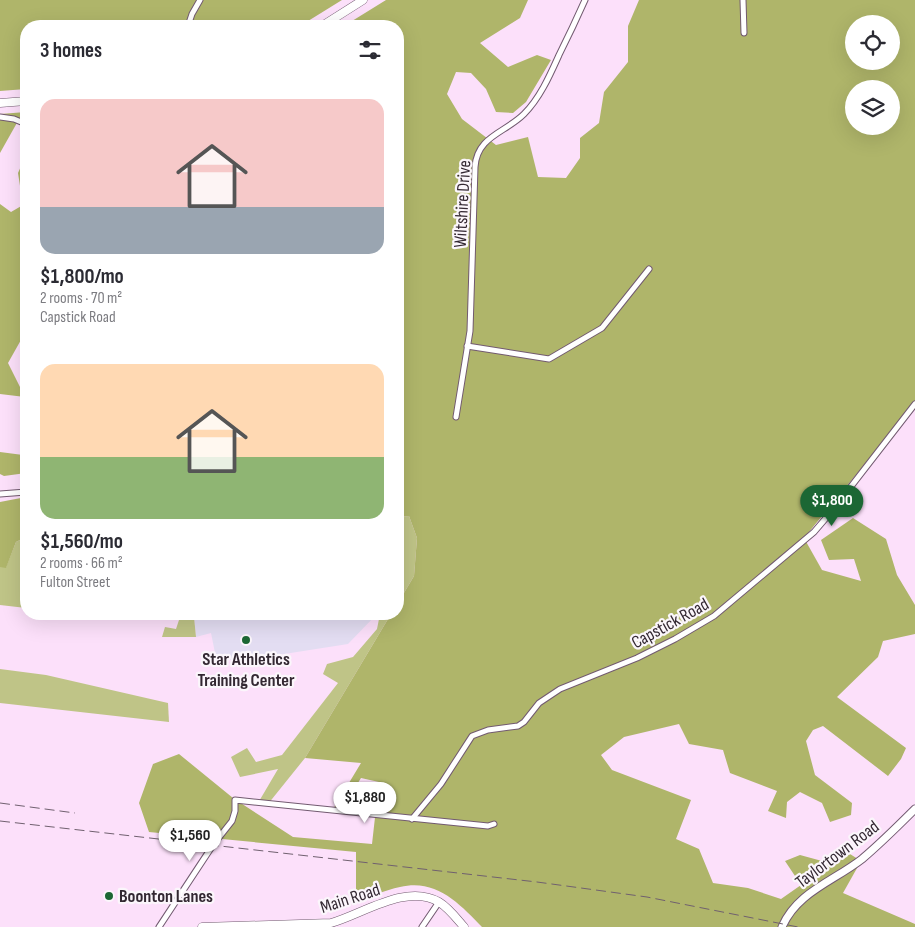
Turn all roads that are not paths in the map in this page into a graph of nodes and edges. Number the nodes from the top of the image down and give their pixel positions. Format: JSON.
{"nodes":[{"id":1,"x":200,"y":0,"type":"edge"},
{"id":2,"x":364,"y":0,"type":"edge"},
{"id":3,"x":586,"y":0,"type":"edge"},
{"id":4,"x":743,"y":0,"type":"edge"},
{"id":5,"x":190,"y":20,"type":"edge"},
{"id":6,"x":332,"y":20,"type":"edge"},
{"id":7,"x":744,"y":34,"type":"dead end"},
{"id":8,"x":20,"y":101,"type":"edge"},
{"id":9,"x":0,"y":103,"type":"edge"},
{"id":10,"x":0,"y":117,"type":"edge"},
{"id":11,"x":20,"y":122,"type":"edge"},
{"id":12,"x":649,"y":269,"type":"dead end"},
{"id":13,"x":467,"y":346,"type":"junction"},
{"id":14,"x":915,"y":404,"type":"edge"},
{"id":15,"x":456,"y":417,"type":"dead end"},
{"id":16,"x":20,"y":493,"type":"edge"},
{"id":17,"x":0,"y":494,"type":"edge"},
{"id":18,"x":915,"y":809,"type":"edge"},
{"id":19,"x":412,"y":819,"type":"junction"},
{"id":20,"x":494,"y":824,"type":"dead end"},
{"id":21,"x":439,"y":902,"type":"junction"},
{"id":22,"x":257,"y":926,"type":"edge"},
{"id":23,"x":159,"y":927,"type":"edge"},
{"id":24,"x":202,"y":927,"type":"edge"},
{"id":25,"x":422,"y":927,"type":"edge"},
{"id":26,"x":464,"y":927,"type":"edge"},
{"id":27,"x":782,"y":927,"type":"edge"}],
"edges":[{"from":1,"to":5,"type":"street"},
{"from":2,"to":6,"type":"main road"},
{"from":3,"to":13,"type":"street","name":"Wiltshire Drive"},
{"from":4,"to":7,"type":"street"},
{"from":8,"to":9,"type":"main road"},
{"from":10,"to":11,"type":"street"},
{"from":12,"to":13,"type":"street"},
{"from":13,"to":15,"type":"street","name":"Wiltshire Drive"},
{"from":14,"to":19,"type":"street","name":"Capstick Road"},
{"from":16,"to":17,"type":"street"},
{"from":18,"to":27,"type":"street","name":"Taylortown Road"},
{"from":19,"to":20,"type":"street"},
{"from":19,"to":23,"type":"street"},
{"from":21,"to":22,"type":"main road","name":"Main Road"},
{"from":21,"to":25,"type":"street"},
{"from":21,"to":26,"type":"main road"},
{"from":22,"to":24,"type":"main road","name":"Main Road"}]}
